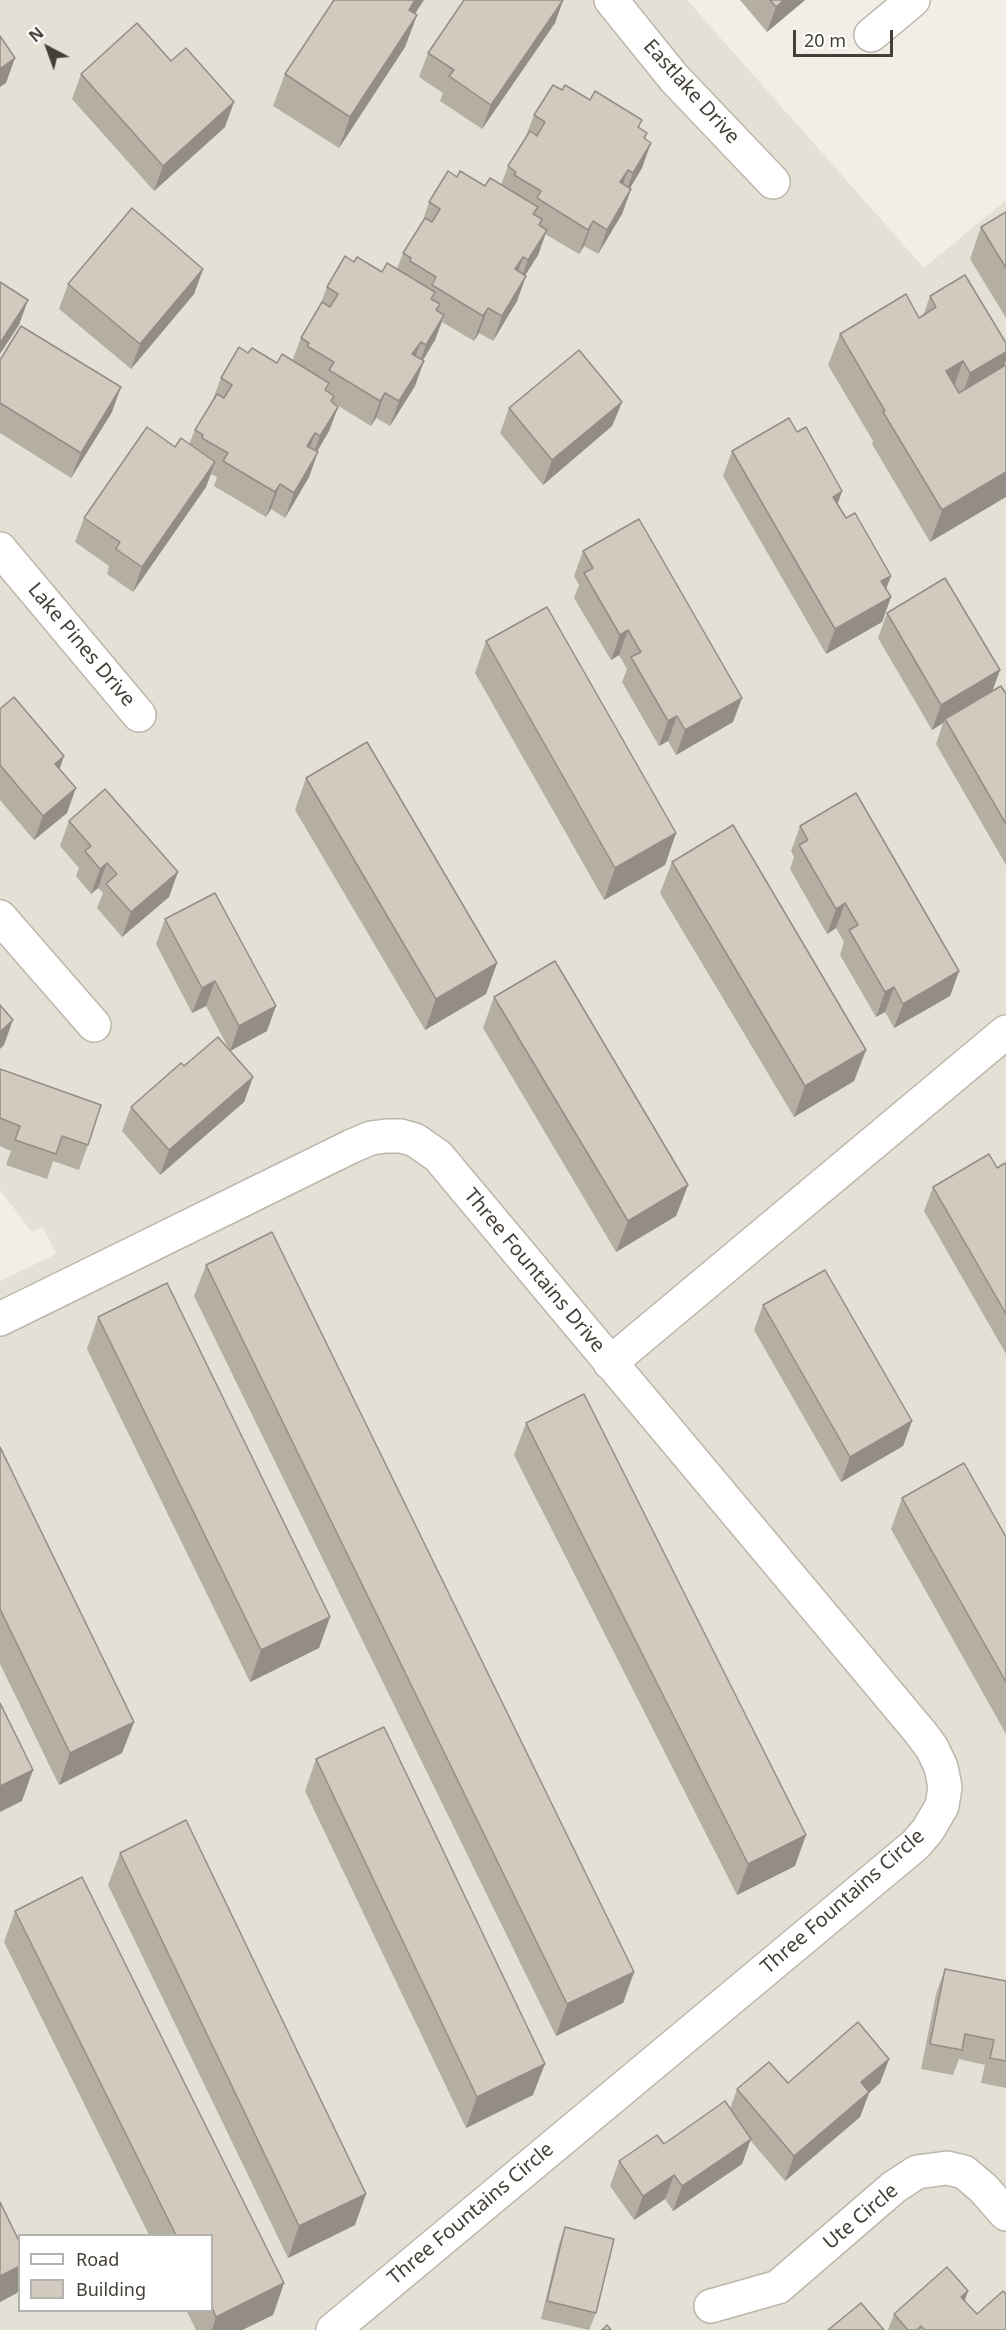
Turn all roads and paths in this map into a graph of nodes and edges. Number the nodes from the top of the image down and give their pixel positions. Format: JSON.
{"nodes":[{"id":1,"x":611,"y":0,"type":"edge"},
{"id":2,"x":913,"y":0,"type":"edge"},
{"id":3,"x":871,"y":35,"type":"dead end"},
{"id":4,"x":773,"y":182,"type":"dead end"},
{"id":5,"x":0,"y":549,"type":"edge"},
{"id":6,"x":139,"y":715,"type":"dead end"},
{"id":7,"x":0,"y":917,"type":"edge"},
{"id":8,"x":94,"y":1025,"type":"dead end"},
{"id":9,"x":1006,"y":1032,"type":"edge"},
{"id":10,"x":0,"y":1319,"type":"edge"},
{"id":11,"x":610,"y":1363,"type":"junction"},
{"id":12,"x":1006,"y":2214,"type":"edge"},
{"id":13,"x":711,"y":2306,"type":"dead end"},
{"id":14,"x":333,"y":2330,"type":"edge"}],
"edges":[{"from":1,"to":4,"type":"street","name":"Eastlake Drive"},
{"from":2,"to":3,"type":"street"},
{"from":5,"to":6,"type":"street","name":"Lake Pines Drive"},
{"from":7,"to":8,"type":"street"},
{"from":9,"to":11,"type":"street","name":"Three Fountains Drive"},
{"from":10,"to":11,"type":"street","name":"Three Fountains Drive"},
{"from":11,"to":14,"type":"street","name":"Three Fountains Circle"},
{"from":12,"to":13,"type":"street","name":"Ute Circle"}]}
